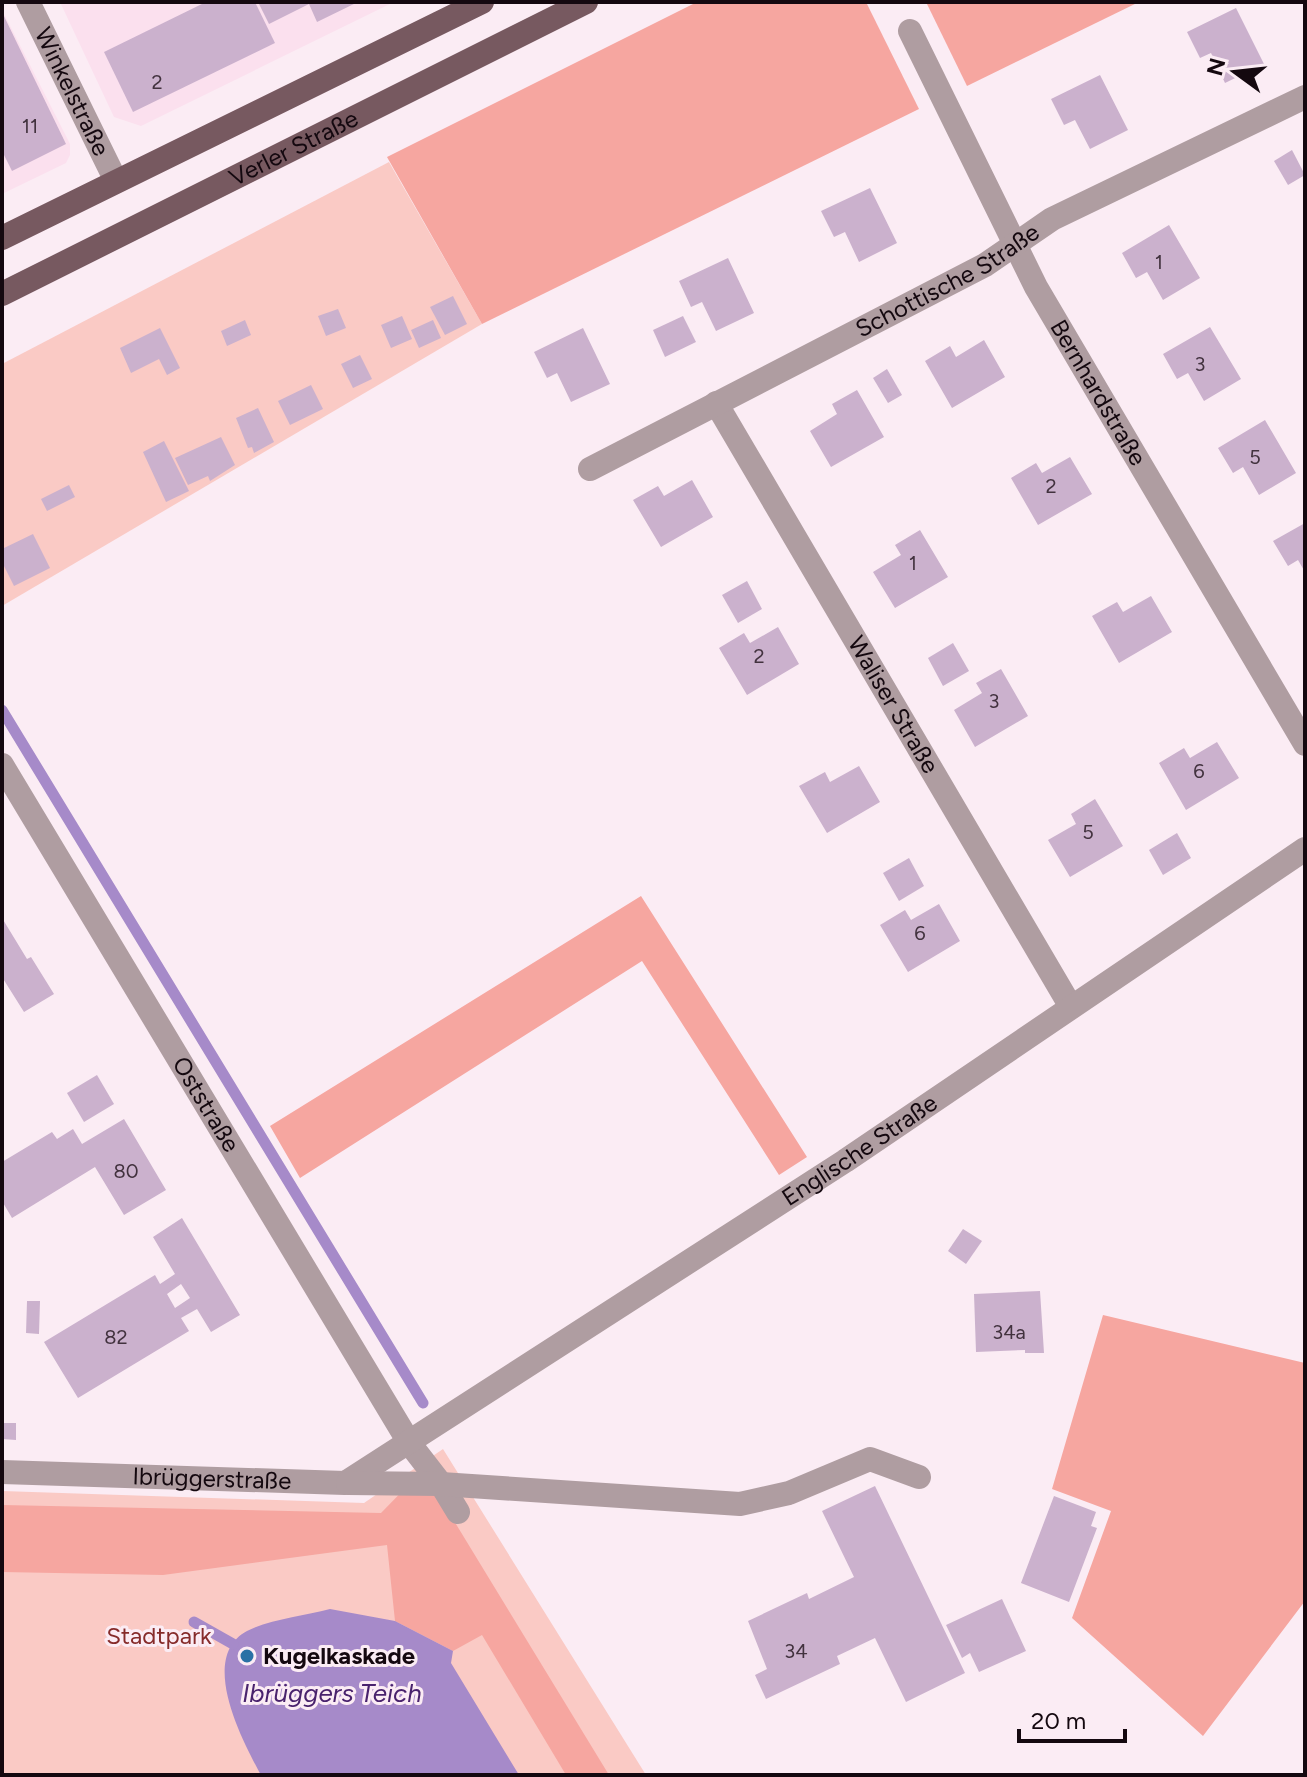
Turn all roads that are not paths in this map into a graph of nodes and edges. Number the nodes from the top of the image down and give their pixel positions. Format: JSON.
{"nodes":[{"id":1,"x":28,"y":2,"type":"edge"},
{"id":2,"x":482,"y":2,"type":"edge"},
{"id":3,"x":586,"y":2,"type":"edge"},
{"id":4,"x":910,"y":31,"type":"dead end"},
{"id":5,"x":1305,"y":97,"type":"edge"},
{"id":6,"x":116,"y":181,"type":"junction"},
{"id":7,"x":2,"y":238,"type":"edge"},
{"id":8,"x":1015,"y":244,"type":"junction"},
{"id":9,"x":2,"y":294,"type":"edge"},
{"id":10,"x":716,"y":403,"type":"junction"},
{"id":11,"x":590,"y":469,"type":"dead end"},
{"id":12,"x":1305,"y":744,"type":"edge"},
{"id":13,"x":2,"y":765,"type":"edge"},
{"id":14,"x":1305,"y":849,"type":"edge"},
{"id":15,"x":1071,"y":1007,"type":"junction"},
{"id":16,"x":410,"y":1444,"type":"junction"},
{"id":17,"x":2,"y":1472,"type":"edge"},
{"id":18,"x":919,"y":1477,"type":"dead end"},
{"id":19,"x":345,"y":1483,"type":"junction"},
{"id":20,"x":441,"y":1484,"type":"junction"},
{"id":21,"x":458,"y":1512,"type":"dead end"}],
"edges":[{"from":1,"to":6,"type":"street","name":"Winkelstraße"},
{"from":2,"to":6,"type":"main road","name":"Verler Straße"},
{"from":3,"to":9,"type":"main road","name":"Verler Straße"},
{"from":4,"to":8,"type":"street","name":"Bernhardstraße"},
{"from":5,"to":8,"type":"street","name":"Schottische Straße"},
{"from":6,"to":7,"type":"main road","name":"Verler Straße"},
{"from":8,"to":10,"type":"street","name":"Schottische Straße"},
{"from":8,"to":12,"type":"street","name":"Bernhardstraße"},
{"from":10,"to":11,"type":"street","name":"Schottische Straße"},
{"from":10,"to":15,"type":"street","name":"Waliser Straße"},
{"from":13,"to":16,"type":"street","name":"Oststraße"},
{"from":14,"to":15,"type":"street","name":"Englische Straße"},
{"from":15,"to":16,"type":"street","name":"Englische Straße"},
{"from":16,"to":19,"type":"street"},
{"from":16,"to":20,"type":"street","name":"Oststraße"},
{"from":17,"to":19,"type":"street","name":"Ibrüggerstraße"},
{"from":18,"to":20,"type":"street","name":"Ibrüggerstraße"},
{"from":19,"to":20,"type":"street","name":"Ibrüggerstraße"},
{"from":20,"to":21,"type":"street","name":"Oststraße"}]}
